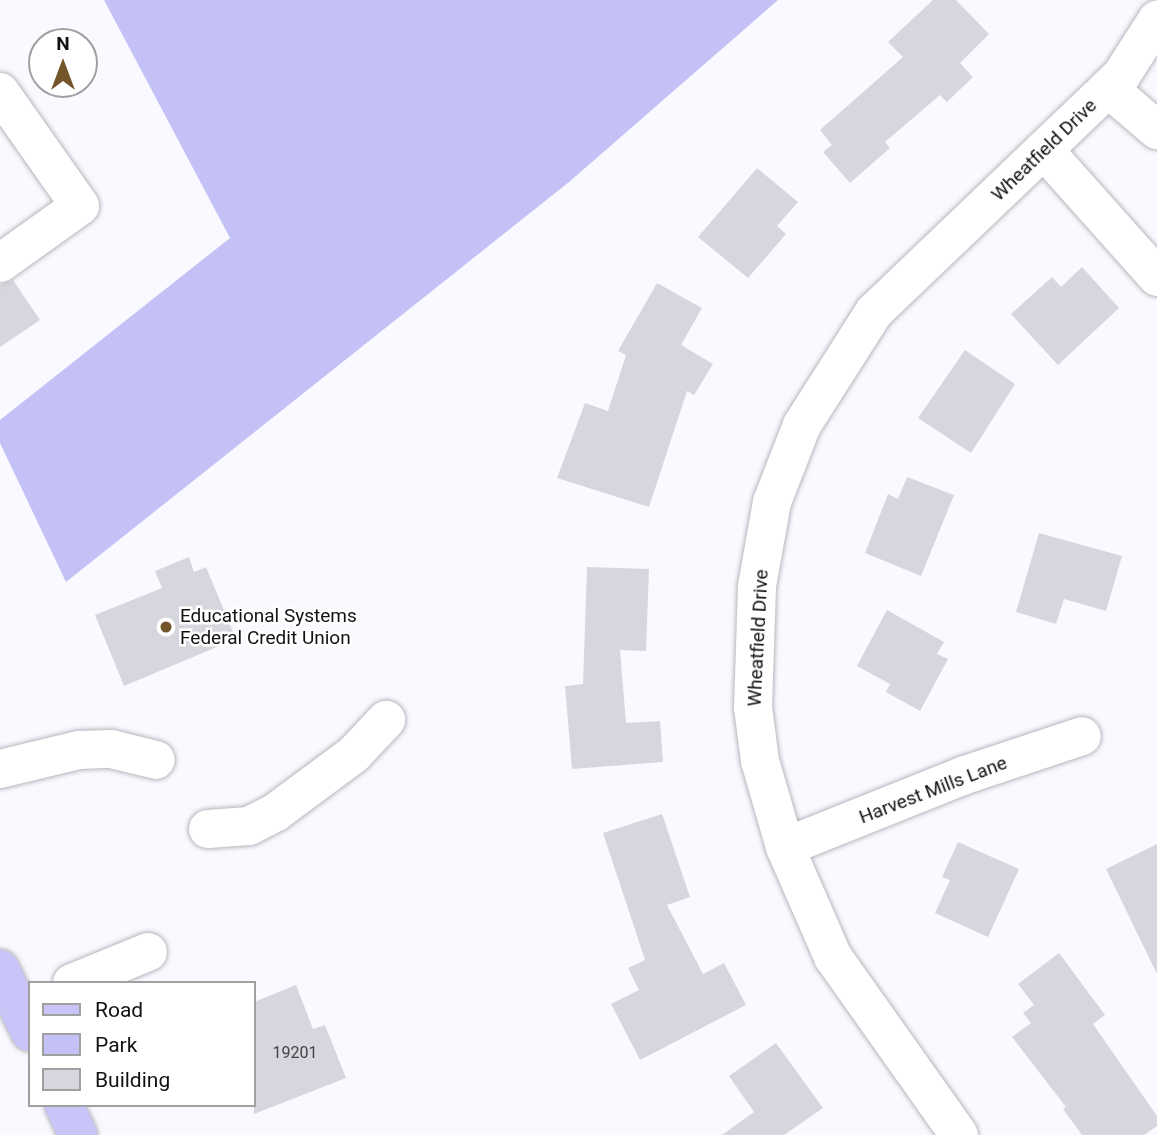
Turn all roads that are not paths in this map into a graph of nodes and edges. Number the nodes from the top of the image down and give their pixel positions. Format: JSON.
{"nodes":[{"id":1,"x":1157,"y":20,"type":"edge"},
{"id":2,"x":1108,"y":88,"type":"junction"},
{"id":3,"x":0,"y":92,"type":"edge"},
{"id":4,"x":1157,"y":130,"type":"edge"},
{"id":5,"x":1044,"y":150,"type":"junction"},
{"id":6,"x":0,"y":263,"type":"edge"},
{"id":7,"x":1157,"y":277,"type":"edge"},
{"id":8,"x":386,"y":720,"type":"dead end"},
{"id":9,"x":1082,"y":736,"type":"dead end"},
{"id":10,"x":156,"y":760,"type":"dead end"},
{"id":11,"x":0,"y":769,"type":"edge"},
{"id":12,"x":208,"y":829,"type":"dead end"},
{"id":13,"x":785,"y":847,"type":"junction"},
{"id":14,"x":148,"y":952,"type":"dead end"},
{"id":15,"x":0,"y":969,"type":"edge"},
{"id":16,"x":77,"y":981,"type":"edge"},
{"id":17,"x":26,"y":1012,"type":"edge"},
{"id":18,"x":65,"y":1107,"type":"edge"},
{"id":19,"x":78,"y":1135,"type":"edge"},
{"id":20,"x":959,"y":1135,"type":"edge"}],
"edges":[{"from":1,"to":2,"type":"street","name":"Wheatfield Drive"},
{"from":2,"to":4,"type":"street"},
{"from":2,"to":5,"type":"street","name":"Wheatfield Drive"},
{"from":3,"to":6,"type":"street"},
{"from":5,"to":7,"type":"street"},
{"from":5,"to":13,"type":"street","name":"Wheatfield Drive"},
{"from":8,"to":12,"type":"street"},
{"from":9,"to":13,"type":"street","name":"Harvest Mills Lane"},
{"from":10,"to":11,"type":"street"},
{"from":13,"to":20,"type":"street","name":"Wheatfield Drive"},
{"from":14,"to":16,"type":"street"},
{"from":15,"to":17,"type":"main road"},
{"from":18,"to":19,"type":"main road"}]}
